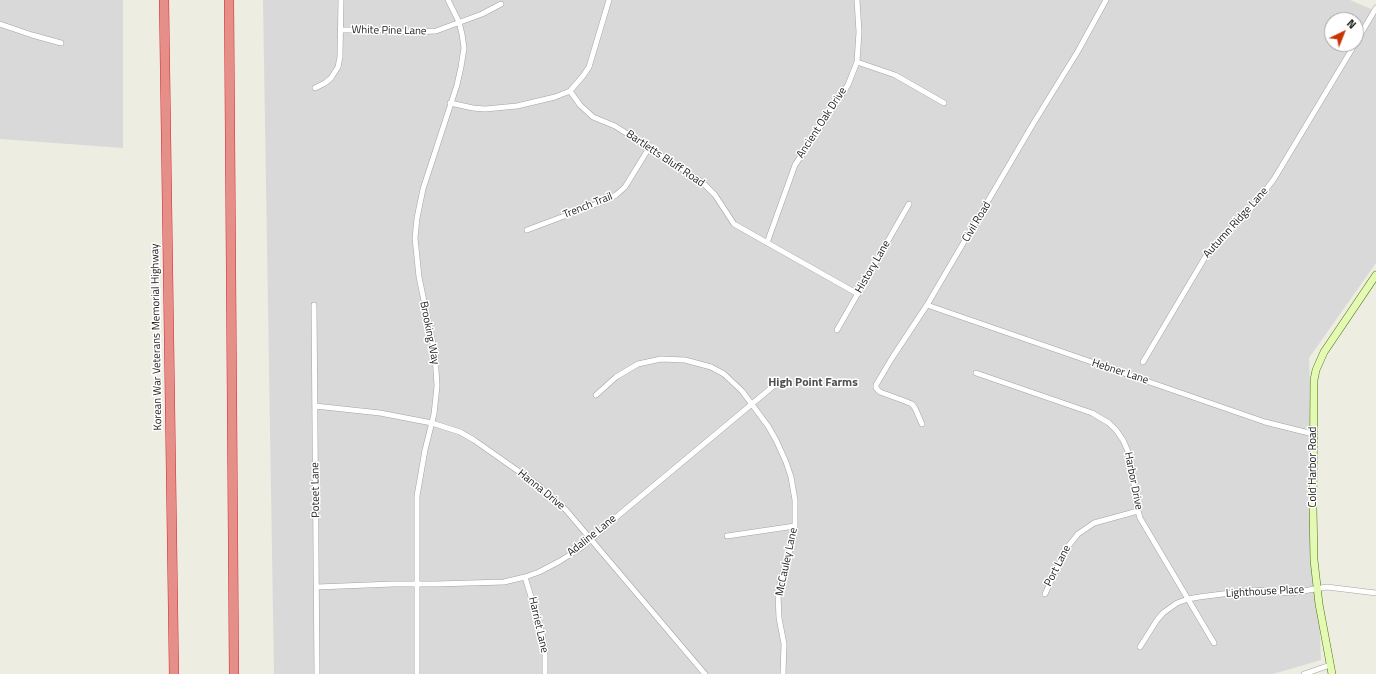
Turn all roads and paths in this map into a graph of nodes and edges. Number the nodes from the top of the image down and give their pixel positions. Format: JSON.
{"nodes":[{"id":1,"x":164,"y":0,"type":"edge"},
{"id":2,"x":229,"y":0,"type":"edge"},
{"id":3,"x":341,"y":0,"type":"edge"},
{"id":4,"x":448,"y":0,"type":"edge"},
{"id":5,"x":609,"y":0,"type":"edge"},
{"id":6,"x":857,"y":0,"type":"edge"},
{"id":7,"x":1106,"y":0,"type":"edge"},
{"id":8,"x":501,"y":4,"type":"dead end"},
{"id":9,"x":1376,"y":8,"type":"edge"},
{"id":10,"x":459,"y":22,"type":"junction"},
{"id":11,"x":0,"y":24,"type":"edge"},
{"id":12,"x":1364,"y":29,"type":"edge"},
{"id":13,"x":341,"y":30,"type":"junction"},
{"id":14,"x":61,"y":43,"type":"dead end"},
{"id":15,"x":1351,"y":52,"type":"edge"},
{"id":16,"x":857,"y":62,"type":"junction"},
{"id":17,"x":315,"y":88,"type":"dead end"},
{"id":18,"x":570,"y":90,"type":"junction"},
{"id":19,"x":450,"y":103,"type":"junction"},
{"id":20,"x":944,"y":103,"type":"dead end"},
{"id":21,"x":649,"y":148,"type":"junction"},
{"id":22,"x":909,"y":204,"type":"dead end"},
{"id":23,"x":527,"y":230,"type":"dead end"},
{"id":24,"x":767,"y":243,"type":"junction"},
{"id":25,"x":1376,"y":276,"type":"edge"},
{"id":26,"x":858,"y":294,"type":"junction"},
{"id":27,"x":314,"y":305,"type":"dead end"},
{"id":28,"x":927,"y":306,"type":"junction"},
{"id":29,"x":837,"y":330,"type":"dead end"},
{"id":30,"x":1143,"y":362,"type":"dead end"},
{"id":31,"x":976,"y":373,"type":"dead end"},
{"id":32,"x":777,"y":383,"type":"dead end"},
{"id":33,"x":596,"y":395,"type":"dead end"},
{"id":34,"x":752,"y":403,"type":"junction"},
{"id":35,"x":315,"y":406,"type":"junction"},
{"id":36,"x":432,"y":422,"type":"junction"},
{"id":37,"x":922,"y":424,"type":"dead end"},
{"id":38,"x":1313,"y":434,"type":"junction"},
{"id":39,"x":1138,"y":511,"type":"junction"},
{"id":40,"x":795,"y":526,"type":"junction"},
{"id":41,"x":727,"y":536,"type":"dead end"},
{"id":42,"x":591,"y":539,"type":"junction"},
{"id":43,"x":525,"y":577,"type":"junction"},
{"id":44,"x":417,"y":584,"type":"junction"},
{"id":45,"x":316,"y":586,"type":"junction"},
{"id":46,"x":1316,"y":588,"type":"junction"},
{"id":47,"x":1376,"y":593,"type":"edge"},
{"id":48,"x":1044,"y":594,"type":"dead end"},
{"id":49,"x":1188,"y":599,"type":"junction"},
{"id":50,"x":1214,"y":643,"type":"dead end"},
{"id":51,"x":1140,"y":647,"type":"dead end"},
{"id":52,"x":1330,"y":665,"type":"junction"},
{"id":53,"x":174,"y":674,"type":"edge"},
{"id":54,"x":234,"y":674,"type":"edge"},
{"id":55,"x":317,"y":674,"type":"edge"},
{"id":56,"x":417,"y":674,"type":"edge"},
{"id":57,"x":545,"y":674,"type":"edge"},
{"id":58,"x":705,"y":674,"type":"edge"},
{"id":59,"x":782,"y":674,"type":"edge"},
{"id":60,"x":1304,"y":674,"type":"edge"},
{"id":61,"x":1332,"y":674,"type":"edge"}],
"edges":[{"from":1,"to":53,"type":"highway","name":"Korean War Veterans Memorial Highway"},
{"from":2,"to":54,"type":"highway"},
{"from":3,"to":13,"type":"street"},
{"from":4,"to":10,"type":"street","name":"Brooking Way"},
{"from":5,"to":18,"type":"street"},
{"from":6,"to":16,"type":"street","name":"Ancient Oak Drive"},
{"from":7,"to":28,"type":"street","name":"Civil Road"},
{"from":8,"to":10,"type":"street","name":"White Pine Lane"},
{"from":9,"to":12,"type":"street","name":"Autumn Ridge Lane"},
{"from":10,"to":13,"type":"street","name":"White Pine Lane"},
{"from":10,"to":19,"type":"street","name":"Brooking Way"},
{"from":11,"to":14,"type":"street"},
{"from":13,"to":17,"type":"street"},
{"from":15,"to":30,"type":"street","name":"Autumn Ridge Lane"},
{"from":16,"to":20,"type":"street"},
{"from":16,"to":24,"type":"street","name":"Ancient Oak Drive"},
{"from":18,"to":19,"type":"street"},
{"from":18,"to":21,"type":"street","name":"Bartletts Bluff Road"},
{"from":19,"to":36,"type":"street","name":"Brooking Way"},
{"from":21,"to":23,"type":"street","name":"Trench Trail"},
{"from":21,"to":24,"type":"street","name":"Bartletts Bluff Road"},
{"from":22,"to":26,"type":"street","name":"History Lane"},
{"from":24,"to":26,"type":"street","name":"Bartletts Bluff Road"},
{"from":25,"to":38,"type":"main road","name":"Cold Harbor Road"},
{"from":26,"to":29,"type":"street","name":"History Lane"},
{"from":27,"to":35,"type":"street","name":"Poteet Lane"},
{"from":28,"to":37,"type":"street","name":"Civil Road"},
{"from":28,"to":38,"type":"street","name":"Hebner Lane"},
{"from":31,"to":39,"type":"street","name":"Harbor Drive"},
{"from":32,"to":34,"type":"street","name":"Adaline Lane"},
{"from":33,"to":34,"type":"street","name":"McCauley Lane"},
{"from":34,"to":40,"type":"street","name":"McCauley Lane"},
{"from":34,"to":42,"type":"street","name":"Adaline Lane"},
{"from":35,"to":36,"type":"street","name":"Hanna Drive"},
{"from":35,"to":45,"type":"street","name":"Poteet Lane"},
{"from":36,"to":42,"type":"street","name":"Hanna Drive"},
{"from":36,"to":44,"type":"street","name":"Brooking Way"},
{"from":38,"to":46,"type":"main road","name":"Cold Harbor Road"},
{"from":39,"to":48,"type":"street","name":"Port Lane"},
{"from":39,"to":49,"type":"street","name":"Harbor Drive"},
{"from":40,"to":41,"type":"street"},
{"from":40,"to":59,"type":"street","name":"McCauley Lane"},
{"from":42,"to":43,"type":"street","name":"Adaline Lane"},
{"from":42,"to":58,"type":"street","name":"Hanna Drive"},
{"from":43,"to":44,"type":"street","name":"Adaline Lane"},
{"from":43,"to":57,"type":"street","name":"Harriet Lane"},
{"from":44,"to":45,"type":"street","name":"Adaline Lane"},
{"from":44,"to":56,"type":"street","name":"Brooking Way"},
{"from":45,"to":55,"type":"street","name":"Poteet Lane"},
{"from":46,"to":47,"type":"street","name":"Lighthouse Place"},
{"from":46,"to":49,"type":"street","name":"Lighthouse Place"},
{"from":46,"to":52,"type":"main road","name":"Cold Harbor Road"},
{"from":49,"to":50,"type":"street","name":"Harbor Drive"},
{"from":49,"to":51,"type":"street","name":"Lighthouse Place"},
{"from":52,"to":60,"type":"street"},
{"from":52,"to":61,"type":"main road","name":"Cold Harbor Road"}]}
